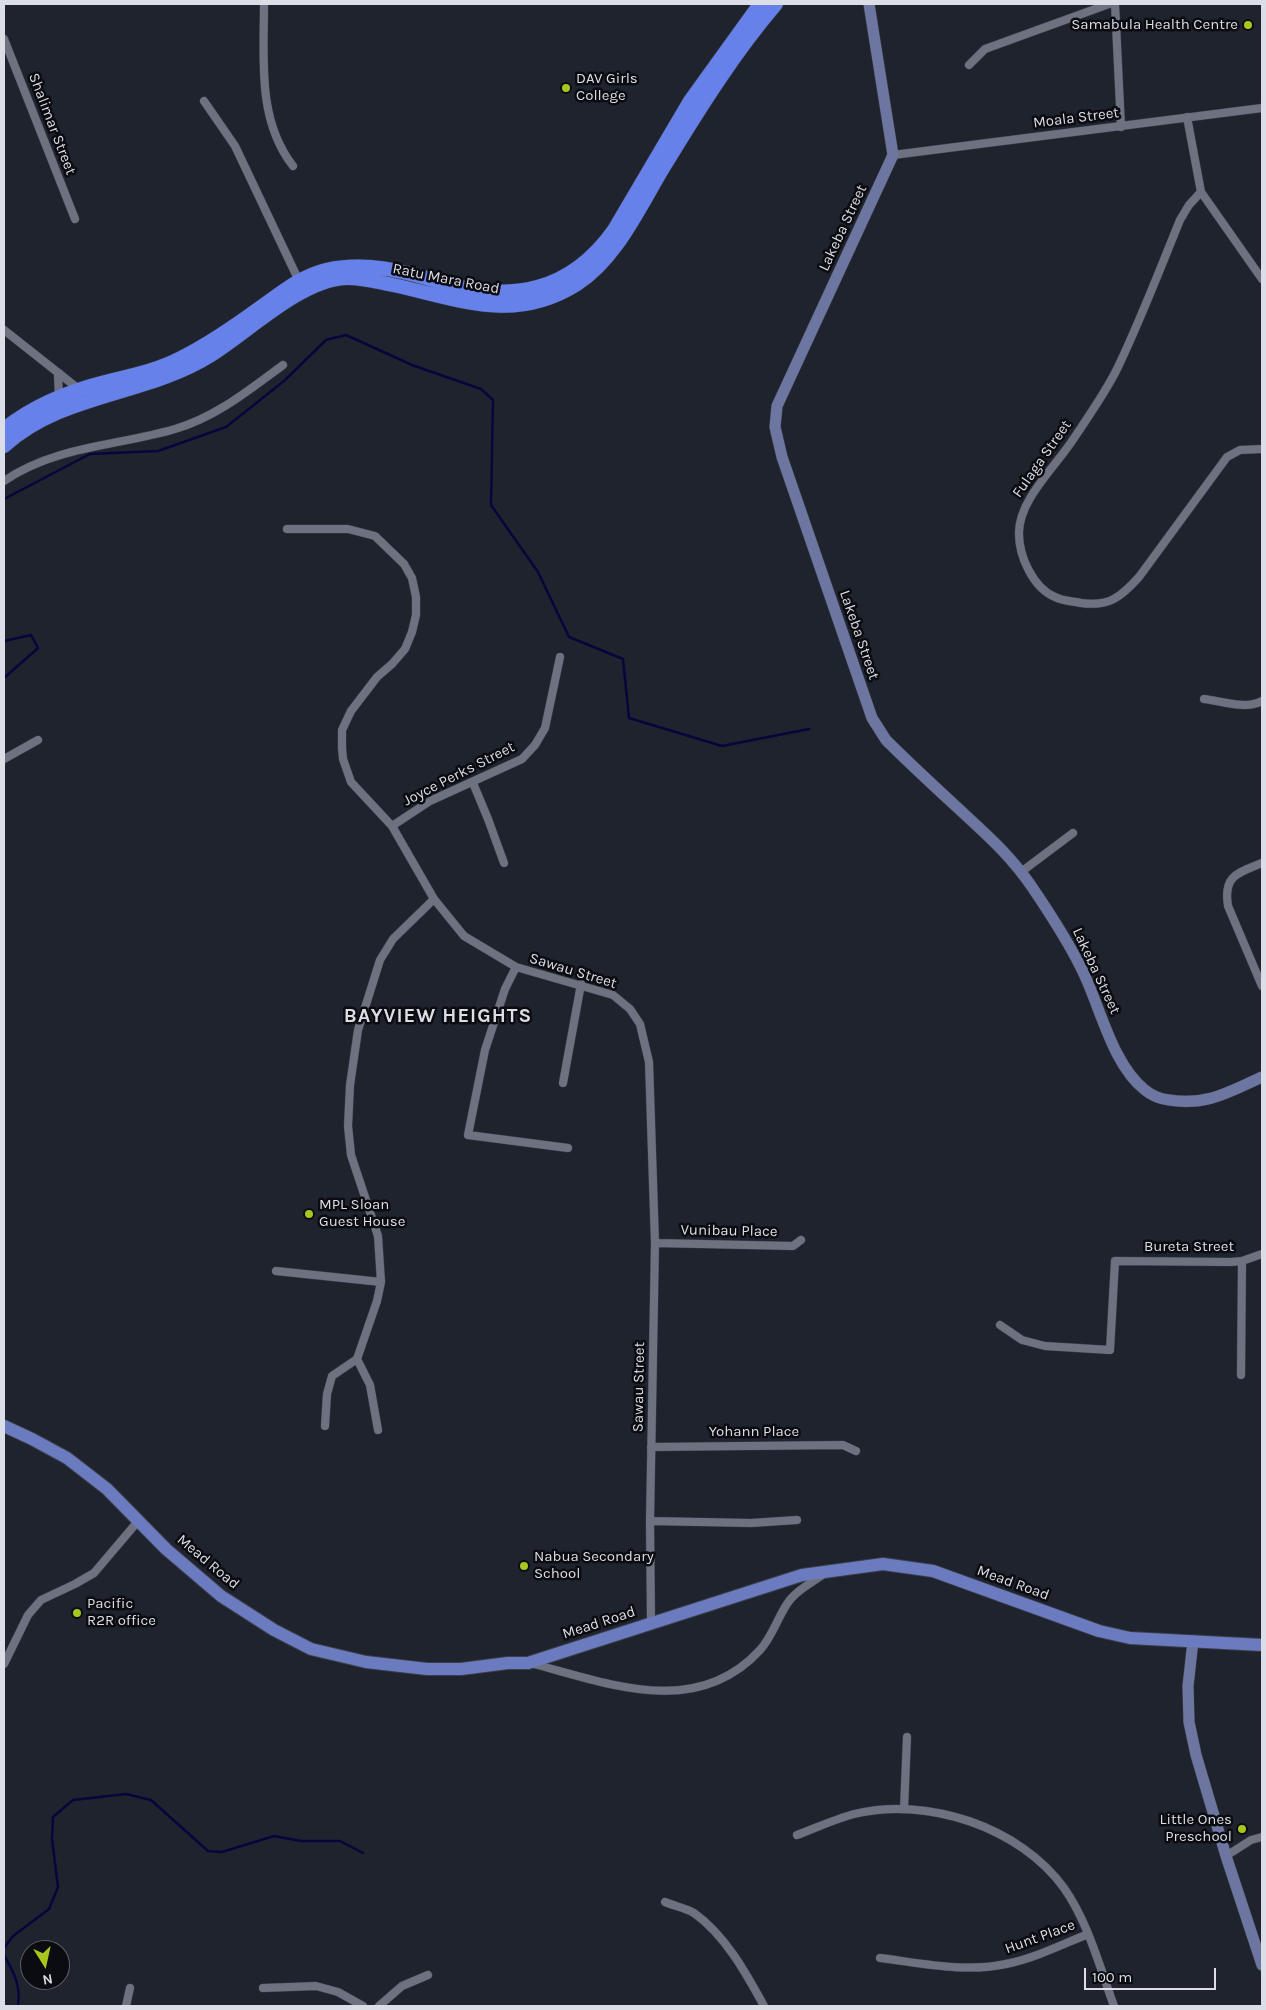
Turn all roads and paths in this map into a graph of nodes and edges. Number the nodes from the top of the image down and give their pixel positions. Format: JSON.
{"nodes":[{"id":1,"x":264,"y":4,"type":"edge"},
{"id":2,"x":760,"y":4,"type":"edge"},
{"id":3,"x":776,"y":4,"type":"edge"},
{"id":4,"x":869,"y":4,"type":"edge"},
{"id":5,"x":1109,"y":4,"type":"edge"},
{"id":6,"x":1115,"y":4,"type":"edge"},
{"id":7,"x":4,"y":39,"type":"edge"},
{"id":8,"x":969,"y":65,"type":"dead end"},
{"id":9,"x":204,"y":102,"type":"dead end"},
{"id":10,"x":1262,"y":108,"type":"edge"},
{"id":11,"x":1187,"y":117,"type":"junction"},
{"id":12,"x":1121,"y":127,"type":"junction"},
{"id":13,"x":893,"y":155,"type":"junction"},
{"id":14,"x":292,"y":166,"type":"dead end"},
{"id":15,"x":1201,"y":192,"type":"junction"},
{"id":16,"x":75,"y":218,"type":"dead end"},
{"id":17,"x":1262,"y":279,"type":"edge"},
{"id":18,"x":299,"y":281,"type":"junction"},
{"id":19,"x":4,"y":330,"type":"edge"},
{"id":20,"x":283,"y":365,"type":"dead end"},
{"id":21,"x":59,"y":373,"type":"junction"},
{"id":22,"x":80,"y":390,"type":"junction"},
{"id":23,"x":59,"y":397,"type":"junction"},
{"id":24,"x":4,"y":429,"type":"edge"},
{"id":25,"x":4,"y":446,"type":"edge"},
{"id":26,"x":1262,"y":449,"type":"edge"},
{"id":27,"x":4,"y":481,"type":"edge"},
{"id":28,"x":286,"y":529,"type":"dead end"},
{"id":29,"x":560,"y":657,"type":"dead end"},
{"id":30,"x":1204,"y":699,"type":"dead end"},
{"id":31,"x":1262,"y":701,"type":"edge"},
{"id":32,"x":38,"y":740,"type":"dead end"},
{"id":33,"x":4,"y":759,"type":"edge"},
{"id":34,"x":473,"y":783,"type":"junction"},
{"id":35,"x":392,"y":826,"type":"junction"},
{"id":36,"x":1073,"y":833,"type":"dead end"},
{"id":37,"x":504,"y":863,"type":"dead end"},
{"id":38,"x":1262,"y":863,"type":"edge"},
{"id":39,"x":1021,"y":872,"type":"junction"},
{"id":40,"x":434,"y":899,"type":"junction"},
{"id":41,"x":516,"y":968,"type":"junction"},
{"id":42,"x":581,"y":984,"type":"junction"},
{"id":43,"x":1262,"y":986,"type":"edge"},
{"id":44,"x":1262,"y":1077,"type":"edge"},
{"id":45,"x":563,"y":1083,"type":"dead end"},
{"id":46,"x":568,"y":1148,"type":"dead end"},
{"id":47,"x":801,"y":1240,"type":"dead end"},
{"id":48,"x":655,"y":1243,"type":"junction"},
{"id":49,"x":1262,"y":1254,"type":"edge"},
{"id":50,"x":1242,"y":1261,"type":"junction"},
{"id":51,"x":276,"y":1271,"type":"dead end"},
{"id":52,"x":381,"y":1282,"type":"junction"},
{"id":53,"x":1000,"y":1325,"type":"dead end"},
{"id":54,"x":356,"y":1359,"type":"junction"},
{"id":55,"x":1241,"y":1375,"type":"dead end"},
{"id":56,"x":4,"y":1426,"type":"edge"},
{"id":57,"x":325,"y":1426,"type":"dead end"},
{"id":58,"x":378,"y":1430,"type":"dead end"},
{"id":59,"x":651,"y":1447,"type":"junction"},
{"id":60,"x":856,"y":1451,"type":"dead end"},
{"id":61,"x":139,"y":1520,"type":"junction"},
{"id":62,"x":797,"y":1520,"type":"dead end"},
{"id":63,"x":650,"y":1521,"type":"junction"},
{"id":64,"x":829,"y":1571,"type":"junction"},
{"id":65,"x":651,"y":1623,"type":"junction"},
{"id":66,"x":1193,"y":1641,"type":"junction"},
{"id":67,"x":1262,"y":1646,"type":"edge"},
{"id":68,"x":528,"y":1663,"type":"junction"},
{"id":69,"x":4,"y":1664,"type":"edge"},
{"id":70,"x":906,"y":1737,"type":"dead end"},
{"id":71,"x":904,"y":1809,"type":"junction"},
{"id":72,"x":798,"y":1835,"type":"dead end"},
{"id":73,"x":1262,"y":1837,"type":"edge"},
{"id":74,"x":1226,"y":1856,"type":"junction"},
{"id":75,"x":664,"y":1902,"type":"dead end"},
{"id":76,"x":1088,"y":1934,"type":"junction"},
{"id":77,"x":880,"y":1958,"type":"dead end"},
{"id":78,"x":1262,"y":1965,"type":"edge"},
{"id":79,"x":428,"y":1975,"type":"dead end"},
{"id":80,"x":130,"y":1988,"type":"dead end"},
{"id":81,"x":262,"y":1988,"type":"dead end"},
{"id":82,"x":126,"y":2006,"type":"edge"},
{"id":83,"x":363,"y":2006,"type":"edge"},
{"id":84,"x":379,"y":2006,"type":"edge"},
{"id":85,"x":764,"y":2006,"type":"edge"},
{"id":86,"x":1114,"y":2006,"type":"edge"}],
"edges":[{"from":1,"to":14,"type":"street"},
{"from":2,"to":18,"type":"highway","name":"Ratu Mara Road"},
{"from":3,"to":25,"type":"highway","name":"Ratu Mara Road"},
{"from":4,"to":13,"type":"main road"},
{"from":5,"to":8,"type":"street"},
{"from":6,"to":12,"type":"street"},
{"from":7,"to":16,"type":"street","name":"Shalimar Street"},
{"from":9,"to":18,"type":"street"},
{"from":10,"to":11,"type":"street","name":"Moala Street"},
{"from":11,"to":12,"type":"street","name":"Moala Street"},
{"from":11,"to":15,"type":"street"},
{"from":12,"to":13,"type":"street","name":"Moala Street"},
{"from":13,"to":39,"type":"main road","name":"Lakeba Street"},
{"from":15,"to":17,"type":"street"},
{"from":15,"to":26,"type":"street","name":"Fulaga Street"},
{"from":18,"to":22,"type":"highway","name":"Ratu Mara Road"},
{"from":19,"to":21,"type":"street"},
{"from":20,"to":27,"type":"street"},
{"from":21,"to":22,"type":"street"},
{"from":21,"to":23,"type":"street"},
{"from":22,"to":23,"type":"highway","name":"Ratu Mara Road"},
{"from":23,"to":24,"type":"highway","name":"Ratu Mara Road"},
{"from":28,"to":35,"type":"street","name":"Sawau Street"},
{"from":29,"to":34,"type":"street","name":"Joyce Perks Street"},
{"from":30,"to":31,"type":"street"},
{"from":32,"to":33,"type":"street"},
{"from":34,"to":35,"type":"street","name":"Joyce Perks Street"},
{"from":34,"to":37,"type":"street"},
{"from":35,"to":40,"type":"street","name":"Sawau Street"},
{"from":36,"to":39,"type":"street"},
{"from":38,"to":43,"type":"street"},
{"from":39,"to":44,"type":"main road","name":"Lakeba Street"},
{"from":40,"to":41,"type":"street","name":"Sawau Street"},
{"from":40,"to":52,"type":"street"},
{"from":41,"to":42,"type":"street","name":"Sawau Street"},
{"from":41,"to":46,"type":"street"},
{"from":42,"to":45,"type":"street"},
{"from":42,"to":48,"type":"street","name":"Sawau Street"},
{"from":47,"to":48,"type":"street","name":"Vunibau Place"},
{"from":48,"to":59,"type":"street","name":"Sawau Street"},
{"from":49,"to":50,"type":"street","name":"Bureta Street"},
{"from":50,"to":53,"type":"street","name":"Bureta Street"},
{"from":50,"to":55,"type":"street"},
{"from":51,"to":52,"type":"street"},
{"from":52,"to":54,"type":"street"},
{"from":54,"to":57,"type":"street"},
{"from":54,"to":58,"type":"street"},
{"from":56,"to":61,"type":"main road","name":"Mead Road"},
{"from":59,"to":60,"type":"street","name":"Yohann Place"},
{"from":59,"to":63,"type":"street","name":"Sawau Street"},
{"from":61,"to":68,"type":"main road","name":"Mead Road"},
{"from":61,"to":69,"type":"street"},
{"from":62,"to":63,"type":"street"},
{"from":63,"to":65,"type":"street","name":"Sawau Street"},
{"from":64,"to":65,"type":"main road","name":"Mead Road"},
{"from":64,"to":66,"type":"main road","name":"Mead Road"},
{"from":64,"to":68,"type":"street"},
{"from":65,"to":68,"type":"main road","name":"Mead Road"},
{"from":66,"to":67,"type":"main road","name":"Mead Road"},
{"from":66,"to":74,"type":"main road"},
{"from":70,"to":71,"type":"street"},
{"from":71,"to":72,"type":"street"},
{"from":71,"to":76,"type":"street"},
{"from":73,"to":74,"type":"street"},
{"from":74,"to":78,"type":"main road"},
{"from":75,"to":85,"type":"street"},
{"from":76,"to":77,"type":"street","name":"Hunt Place"},
{"from":76,"to":86,"type":"street"},
{"from":79,"to":84,"type":"street"},
{"from":80,"to":82,"type":"street"},
{"from":81,"to":83,"type":"street"}]}
